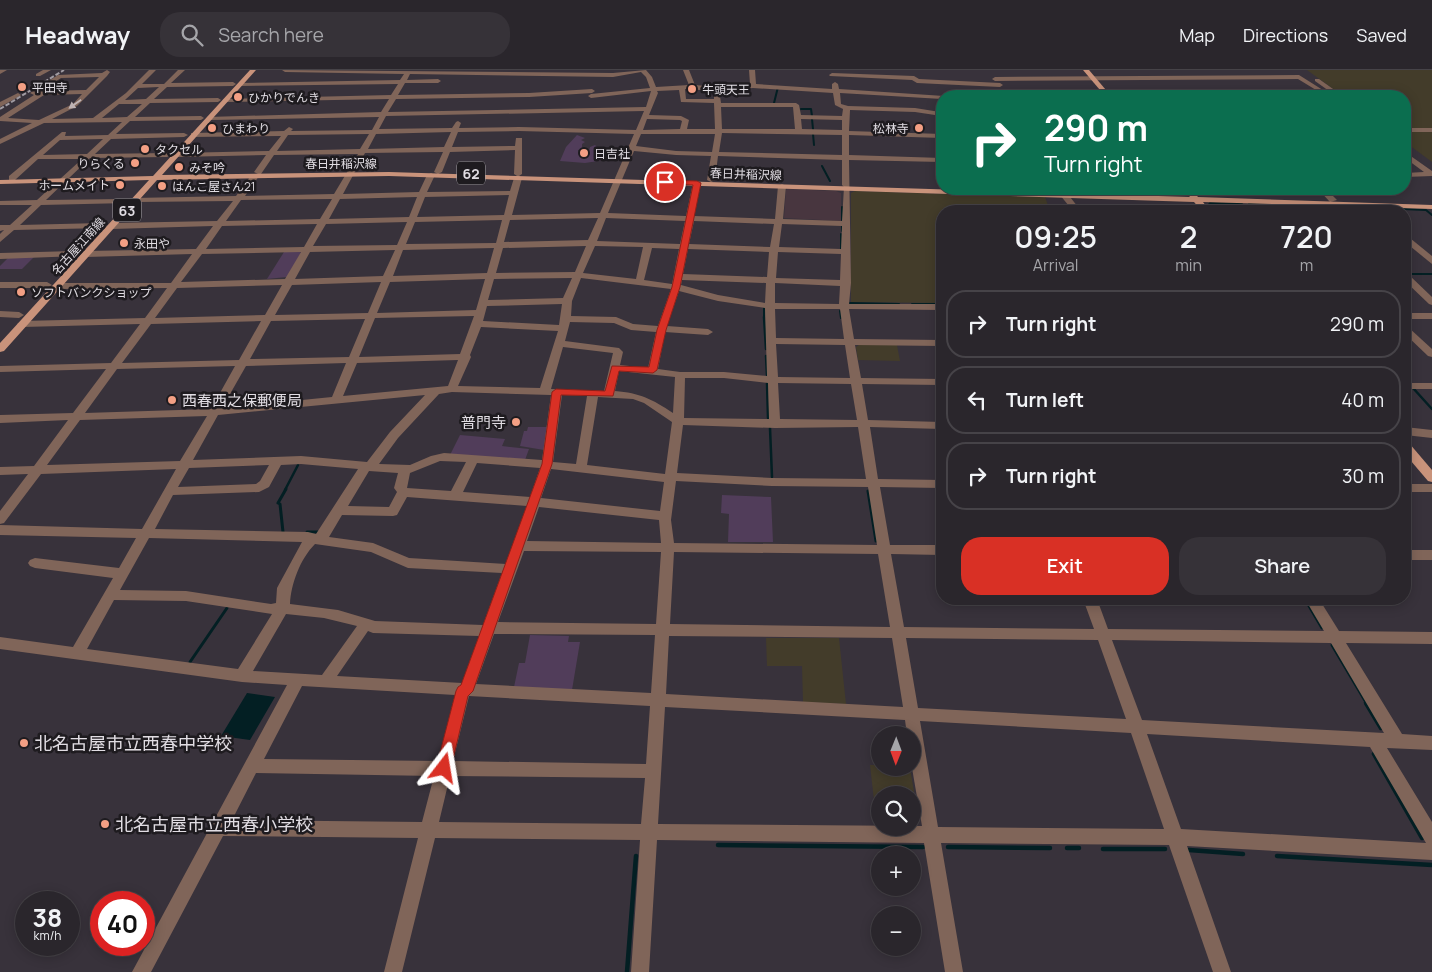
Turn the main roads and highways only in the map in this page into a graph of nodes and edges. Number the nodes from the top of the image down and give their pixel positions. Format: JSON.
{"nodes":[{"id":1,"x":246,"y":70,"type":"edge"},
{"id":2,"x":253,"y":70,"type":"edge"},
{"id":3,"x":1086,"y":70,"type":"edge"},
{"id":4,"x":236,"y":84,"type":"junction"},
{"id":5,"x":1103,"y":90,"type":"edge"},
{"id":6,"x":205,"y":118,"type":"junction"},
{"id":7,"x":153,"y":176,"type":"junction"},
{"id":8,"x":64,"y":179,"type":"junction"},
{"id":9,"x":618,"y":179,"type":"junction"},
{"id":10,"x":0,"y":180,"type":"edge"},
{"id":11,"x":846,"y":186,"type":"junction"},
{"id":12,"x":936,"y":188,"type":"edge"},
{"id":13,"x":936,"y":190,"type":"edge"},
{"id":14,"x":1193,"y":195,"type":"edge"},
{"id":15,"x":1206,"y":195,"type":"edge"},
{"id":16,"x":1216,"y":195,"type":"edge"},
{"id":17,"x":1432,"y":203,"type":"edge"},
{"id":18,"x":1201,"y":205,"type":"edge"},
{"id":19,"x":1400,"y":205,"type":"edge"},
{"id":20,"x":1411,"y":205,"type":"edge"},
{"id":21,"x":1432,"y":206,"type":"edge"},
{"id":22,"x":52,"y":285,"type":"junction"},
{"id":23,"x":21,"y":320,"type":"junction"},
{"id":24,"x":0,"y":336,"type":"edge"},
{"id":25,"x":0,"y":349,"type":"edge"},
{"id":26,"x":1411,"y":453,"type":"edge"},
{"id":27,"x":1432,"y":478,"type":"edge"}],
"edges":[{"from":1,"to":4,"type":"main road","name":"名古屋江南線","number":"63"},
{"from":2,"to":4,"type":"main road","name":"名古屋江南線","number":"63"},
{"from":3,"to":5,"type":"main road"},
{"from":4,"to":6,"type":"main road","name":"名古屋江南線","number":"63"},
{"from":6,"to":7,"type":"main road","name":"名古屋江南線","number":"63"},
{"from":6,"to":7,"type":"main road","name":"名古屋江南線","number":"63"},
{"from":7,"to":8,"type":"main road","name":"春日井稲沢線","number":"62"},
{"from":7,"to":9,"type":"main road","name":"春日井稲沢線","number":"62"},
{"from":7,"to":22,"type":"main road","name":"名古屋江南線","number":"63"},
{"from":7,"to":22,"type":"main road","name":"名古屋江南線","number":"63"},
{"from":8,"to":10,"type":"main road","name":"春日井稲沢線","number":"62"},
{"from":8,"to":10,"type":"main road","name":"春日井稲沢線","number":"62"},
{"from":9,"to":11,"type":"main road","name":"春日井稲沢線","number":"62"},
{"from":9,"to":11,"type":"main road","name":"春日井稲沢線","number":"62"},
{"from":11,"to":12,"type":"main road","name":"春日井稲沢線","number":"62"},
{"from":11,"to":13,"type":"main road","name":"春日井稲沢線","number":"62"},
{"from":14,"to":18,"type":"main road"},
{"from":15,"to":19,"type":"main road","name":"春日井稲沢線","number":"62"},
{"from":16,"to":17,"type":"main road","name":"春日井稲沢線","number":"62"},
{"from":20,"to":21,"type":"main road","name":"春日井稲沢線","number":"62"},
{"from":22,"to":23,"type":"main road","name":"名古屋江南線","number":"63"},
{"from":23,"to":24,"type":"main road","name":"名古屋江南線","number":"63"},
{"from":23,"to":25,"type":"main road","name":"名古屋江南線","number":"63"},
{"from":26,"to":27,"type":"main road"}]}
